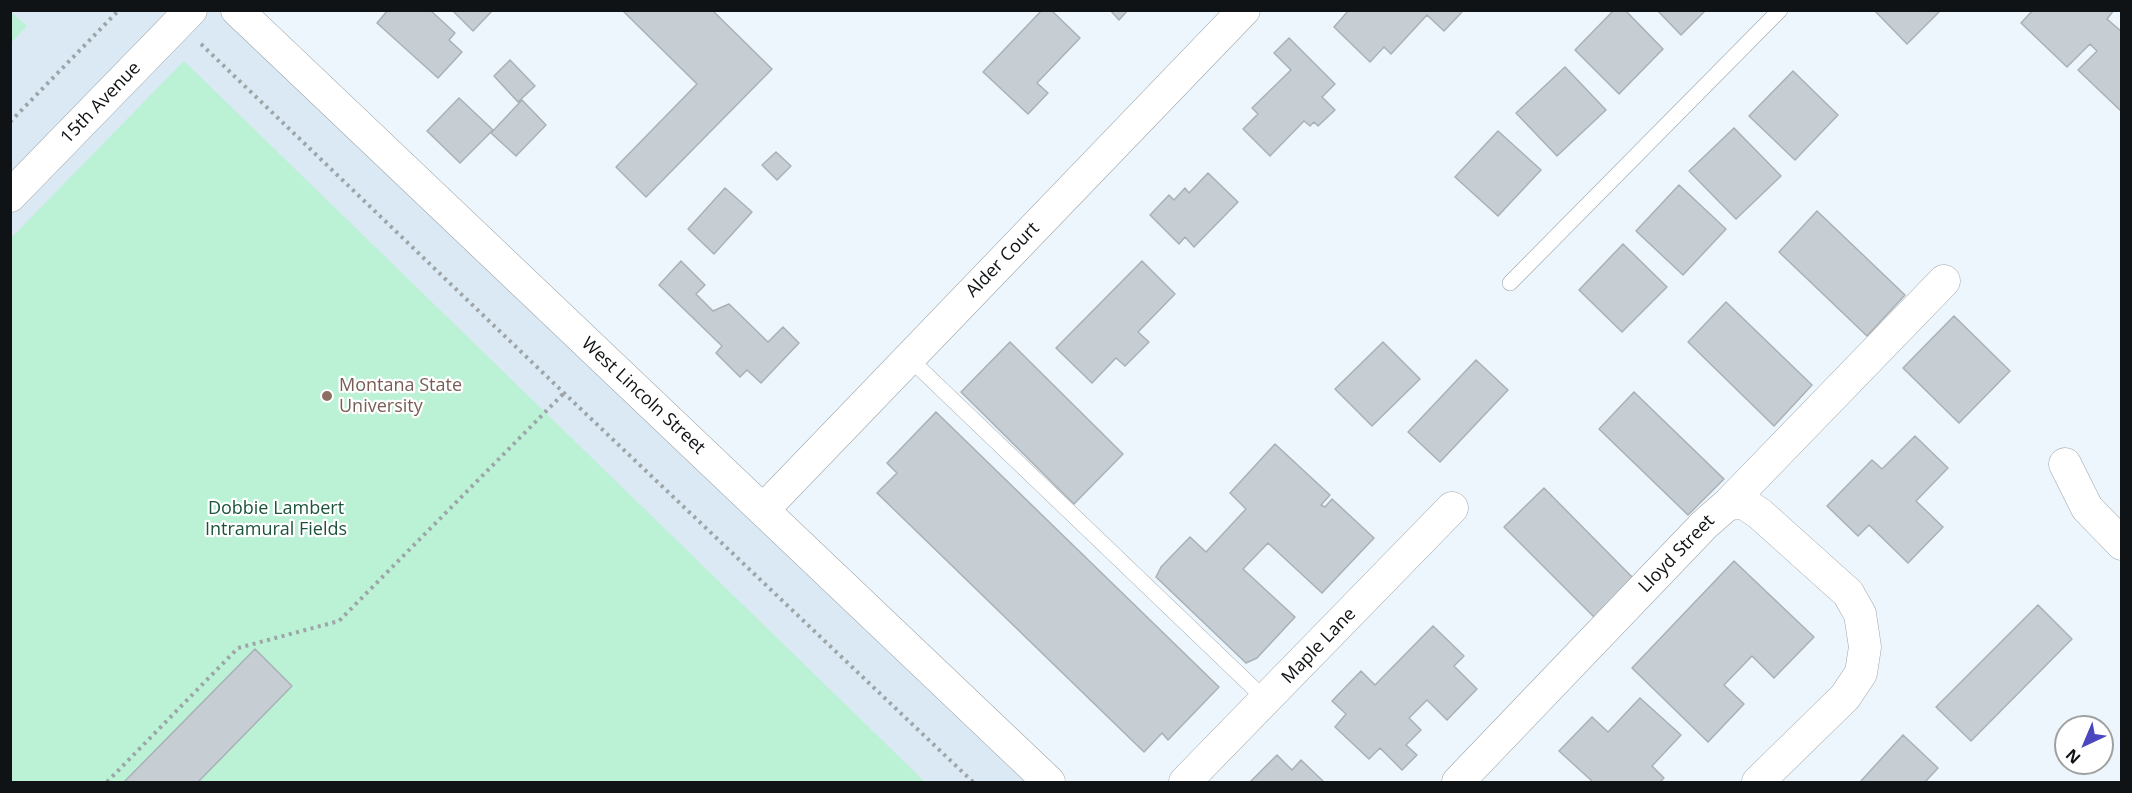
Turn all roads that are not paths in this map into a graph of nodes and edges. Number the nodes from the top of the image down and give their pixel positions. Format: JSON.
{"nodes":[{"id":1,"x":237,"y":10,"type":"edge"},
{"id":2,"x":1244,"y":10,"type":"edge"},
{"id":3,"x":1780,"y":10,"type":"edge"},
{"id":4,"x":185,"y":17,"type":"edge"},
{"id":5,"x":10,"y":196,"type":"edge"},
{"id":6,"x":1944,"y":281,"type":"dead end"},
{"id":7,"x":1510,"y":283,"type":"dead end"},
{"id":8,"x":909,"y":358,"type":"junction"},
{"id":9,"x":2065,"y":464,"type":"dead end"},
{"id":10,"x":1728,"y":504,"type":"junction"},
{"id":11,"x":1452,"y":508,"type":"dead end"},
{"id":12,"x":762,"y":510,"type":"junction"},
{"id":13,"x":2121,"y":543,"type":"edge"},
{"id":14,"x":1266,"y":700,"type":"junction"},
{"id":15,"x":1049,"y":783,"type":"edge"},
{"id":16,"x":1185,"y":783,"type":"edge"},
{"id":17,"x":1458,"y":783,"type":"edge"},
{"id":18,"x":1758,"y":783,"type":"edge"}],
"edges":[{"from":1,"to":12,"type":"street","name":"West Lincoln Street"},
{"from":2,"to":8,"type":"street","name":"Alder Court"},
{"from":3,"to":7,"type":"lane"},
{"from":4,"to":5,"type":"street","name":"15th Avenue"},
{"from":6,"to":10,"type":"street"},
{"from":8,"to":12,"type":"street","name":"Alder Court"},
{"from":8,"to":14,"type":"lane"},
{"from":9,"to":13,"type":"street"},
{"from":10,"to":17,"type":"street","name":"Lloyd Street"},
{"from":10,"to":18,"type":"street","name":"Lloyd Street"},
{"from":11,"to":14,"type":"street","name":"Maple Lane"},
{"from":12,"to":15,"type":"street","name":"West Lincoln Street"},
{"from":14,"to":16,"type":"street","name":"Maple Lane"}]}
